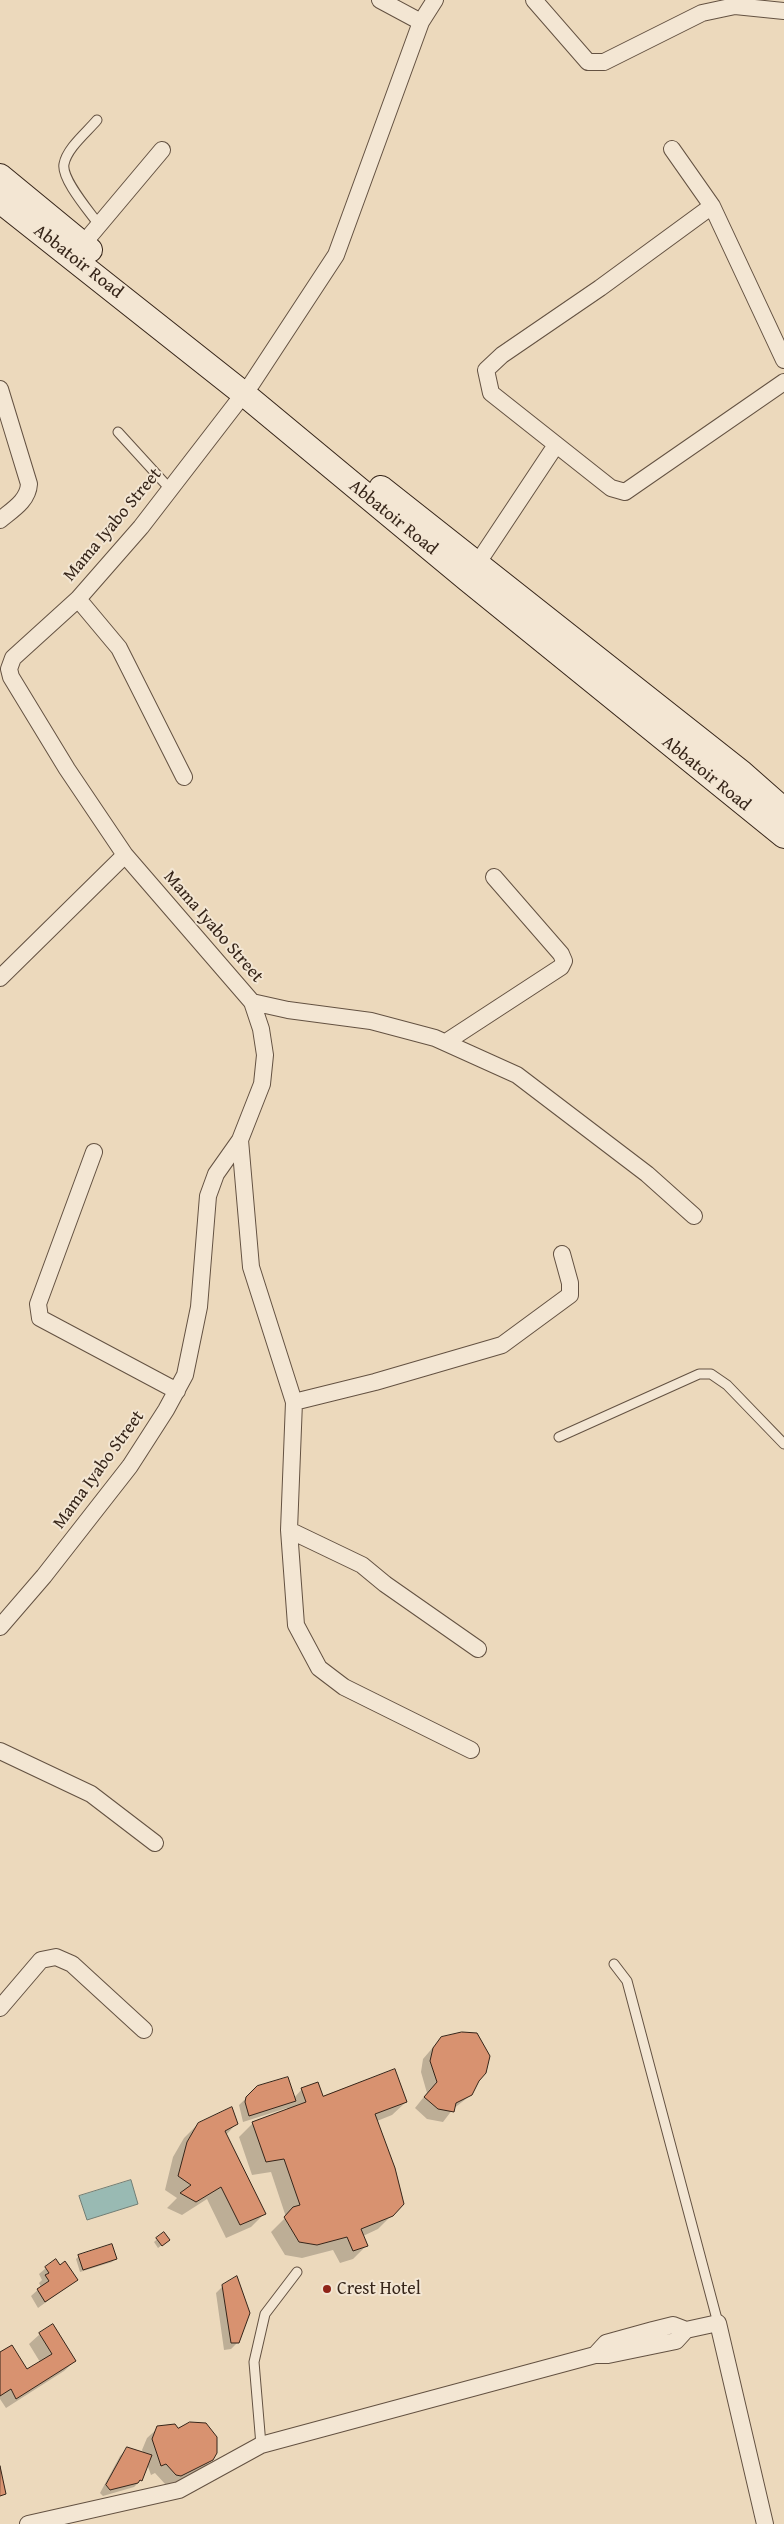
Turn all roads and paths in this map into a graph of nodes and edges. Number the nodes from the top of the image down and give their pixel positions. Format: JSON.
{"nodes":[{"id":1,"x":380,"y":0,"type":"edge"},
{"id":2,"x":436,"y":0,"type":"edge"},
{"id":3,"x":534,"y":0,"type":"edge"},
{"id":4,"x":784,"y":11,"type":"edge"},
{"id":5,"x":421,"y":22,"type":"junction"},
{"id":6,"x":97,"y":120,"type":"dead end"},
{"id":7,"x":672,"y":149,"type":"dead end"},
{"id":8,"x":162,"y":150,"type":"dead end"},
{"id":9,"x":0,"y":176,"type":"edge"},
{"id":10,"x":712,"y":206,"type":"junction"},
{"id":11,"x":2,"y":208,"type":"edge"},
{"id":12,"x":99,"y":225,"type":"junction"},
{"id":13,"x":83,"y":244,"type":"junction"},
{"id":14,"x":784,"y":360,"type":"edge"},
{"id":15,"x":784,"y":382,"type":"edge"},
{"id":16,"x":248,"y":388,"type":"junction"},
{"id":17,"x":0,"y":389,"type":"edge"},
{"id":18,"x":118,"y":432,"type":"dead end"},
{"id":19,"x":556,"y":445,"type":"junction"},
{"id":20,"x":170,"y":489,"type":"junction"},
{"id":21,"x":0,"y":520,"type":"edge"},
{"id":22,"x":477,"y":564,"type":"junction"},
{"id":23,"x":78,"y":599,"type":"junction"},
{"id":24,"x":184,"y":778,"type":"dead end"},
{"id":25,"x":784,"y":810,"type":"edge"},
{"id":26,"x":784,"y":836,"type":"edge"},
{"id":27,"x":125,"y":855,"type":"junction"},
{"id":28,"x":494,"y":877,"type":"dead end"},
{"id":29,"x":3,"y":968,"type":"edge"},
{"id":30,"x":252,"y":1002,"type":"junction"},
{"id":31,"x":446,"y":1042,"type":"junction"},
{"id":32,"x":240,"y":1140,"type":"junction"},
{"id":33,"x":94,"y":1152,"type":"dead end"},
{"id":34,"x":694,"y":1216,"type":"dead end"},
{"id":35,"x":562,"y":1254,"type":"dead end"},
{"id":36,"x":177,"y":1391,"type":"junction"},
{"id":37,"x":294,"y":1402,"type":"junction"},
{"id":38,"x":560,"y":1437,"type":"dead end"},
{"id":39,"x":784,"y":1444,"type":"edge"},
{"id":40,"x":289,"y":1530,"type":"junction"},
{"id":41,"x":0,"y":1627,"type":"edge"},
{"id":42,"x":478,"y":1649,"type":"dead end"},
{"id":43,"x":471,"y":1750,"type":"dead end"},
{"id":44,"x":0,"y":1751,"type":"edge"},
{"id":45,"x":155,"y":1843,"type":"dead end"},
{"id":46,"x":614,"y":1964,"type":"dead end"},
{"id":47,"x":0,"y":2008,"type":"edge"},
{"id":48,"x":144,"y":2030,"type":"dead end"},
{"id":49,"x":297,"y":2272,"type":"dead end"},
{"id":50,"x":718,"y":2323,"type":"junction"},
{"id":51,"x":261,"y":2445,"type":"junction"},
{"id":52,"x":28,"y":2524,"type":"edge"},
{"id":53,"x":765,"y":2524,"type":"edge"}],
"edges":[{"from":1,"to":5,"type":"street"},
{"from":2,"to":5,"type":"street","name":"Mama Iyabo Street"},
{"from":3,"to":4,"type":"street"},
{"from":5,"to":16,"type":"street","name":"Mama Iyabo Street"},
{"from":6,"to":12,"type":"lane"},
{"from":7,"to":10,"type":"street"},
{"from":8,"to":12,"type":"street"},
{"from":9,"to":13,"type":"street","name":"Abbatoir Road"},
{"from":10,"to":14,"type":"street"},
{"from":10,"to":19,"type":"street"},
{"from":11,"to":16,"type":"street","name":"Abbatoir Road"},
{"from":12,"to":13,"type":"street"},
{"from":13,"to":16,"type":"street","name":"Abbatoir Road"},
{"from":15,"to":19,"type":"street"},
{"from":16,"to":20,"type":"street","name":"Mama Iyabo Street"},
{"from":16,"to":22,"type":"street","name":"Abbatoir Road"},
{"from":16,"to":26,"type":"street","name":"Abbatoir Road"},
{"from":17,"to":21,"type":"street"},
{"from":18,"to":20,"type":"lane"},
{"from":19,"to":22,"type":"street"},
{"from":20,"to":23,"type":"street","name":"Mama Iyabo Street"},
{"from":22,"to":25,"type":"street","name":"Abbatoir Road"},
{"from":23,"to":24,"type":"street"},
{"from":23,"to":27,"type":"street","name":"Mama Iyabo Street"},
{"from":27,"to":29,"type":"street"},
{"from":27,"to":30,"type":"street","name":"Mama Iyabo Street"},
{"from":28,"to":31,"type":"street"},
{"from":30,"to":31,"type":"street"},
{"from":30,"to":32,"type":"street","name":"Mama Iyabo Street"},
{"from":31,"to":34,"type":"street"},
{"from":32,"to":36,"type":"street","name":"Mama Iyabo Street"},
{"from":32,"to":37,"type":"street"},
{"from":33,"to":36,"type":"street"},
{"from":35,"to":37,"type":"street"},
{"from":36,"to":41,"type":"street","name":"Mama Iyabo Street"},
{"from":37,"to":40,"type":"street"},
{"from":38,"to":39,"type":"lane"},
{"from":40,"to":42,"type":"street"},
{"from":40,"to":43,"type":"street"},
{"from":44,"to":45,"type":"street"},
{"from":46,"to":50,"type":"lane"},
{"from":47,"to":48,"type":"street"},
{"from":49,"to":51,"type":"lane"},
{"from":50,"to":51,"type":"street"},
{"from":50,"to":53,"type":"street"},
{"from":51,"to":52,"type":"street"}]}
